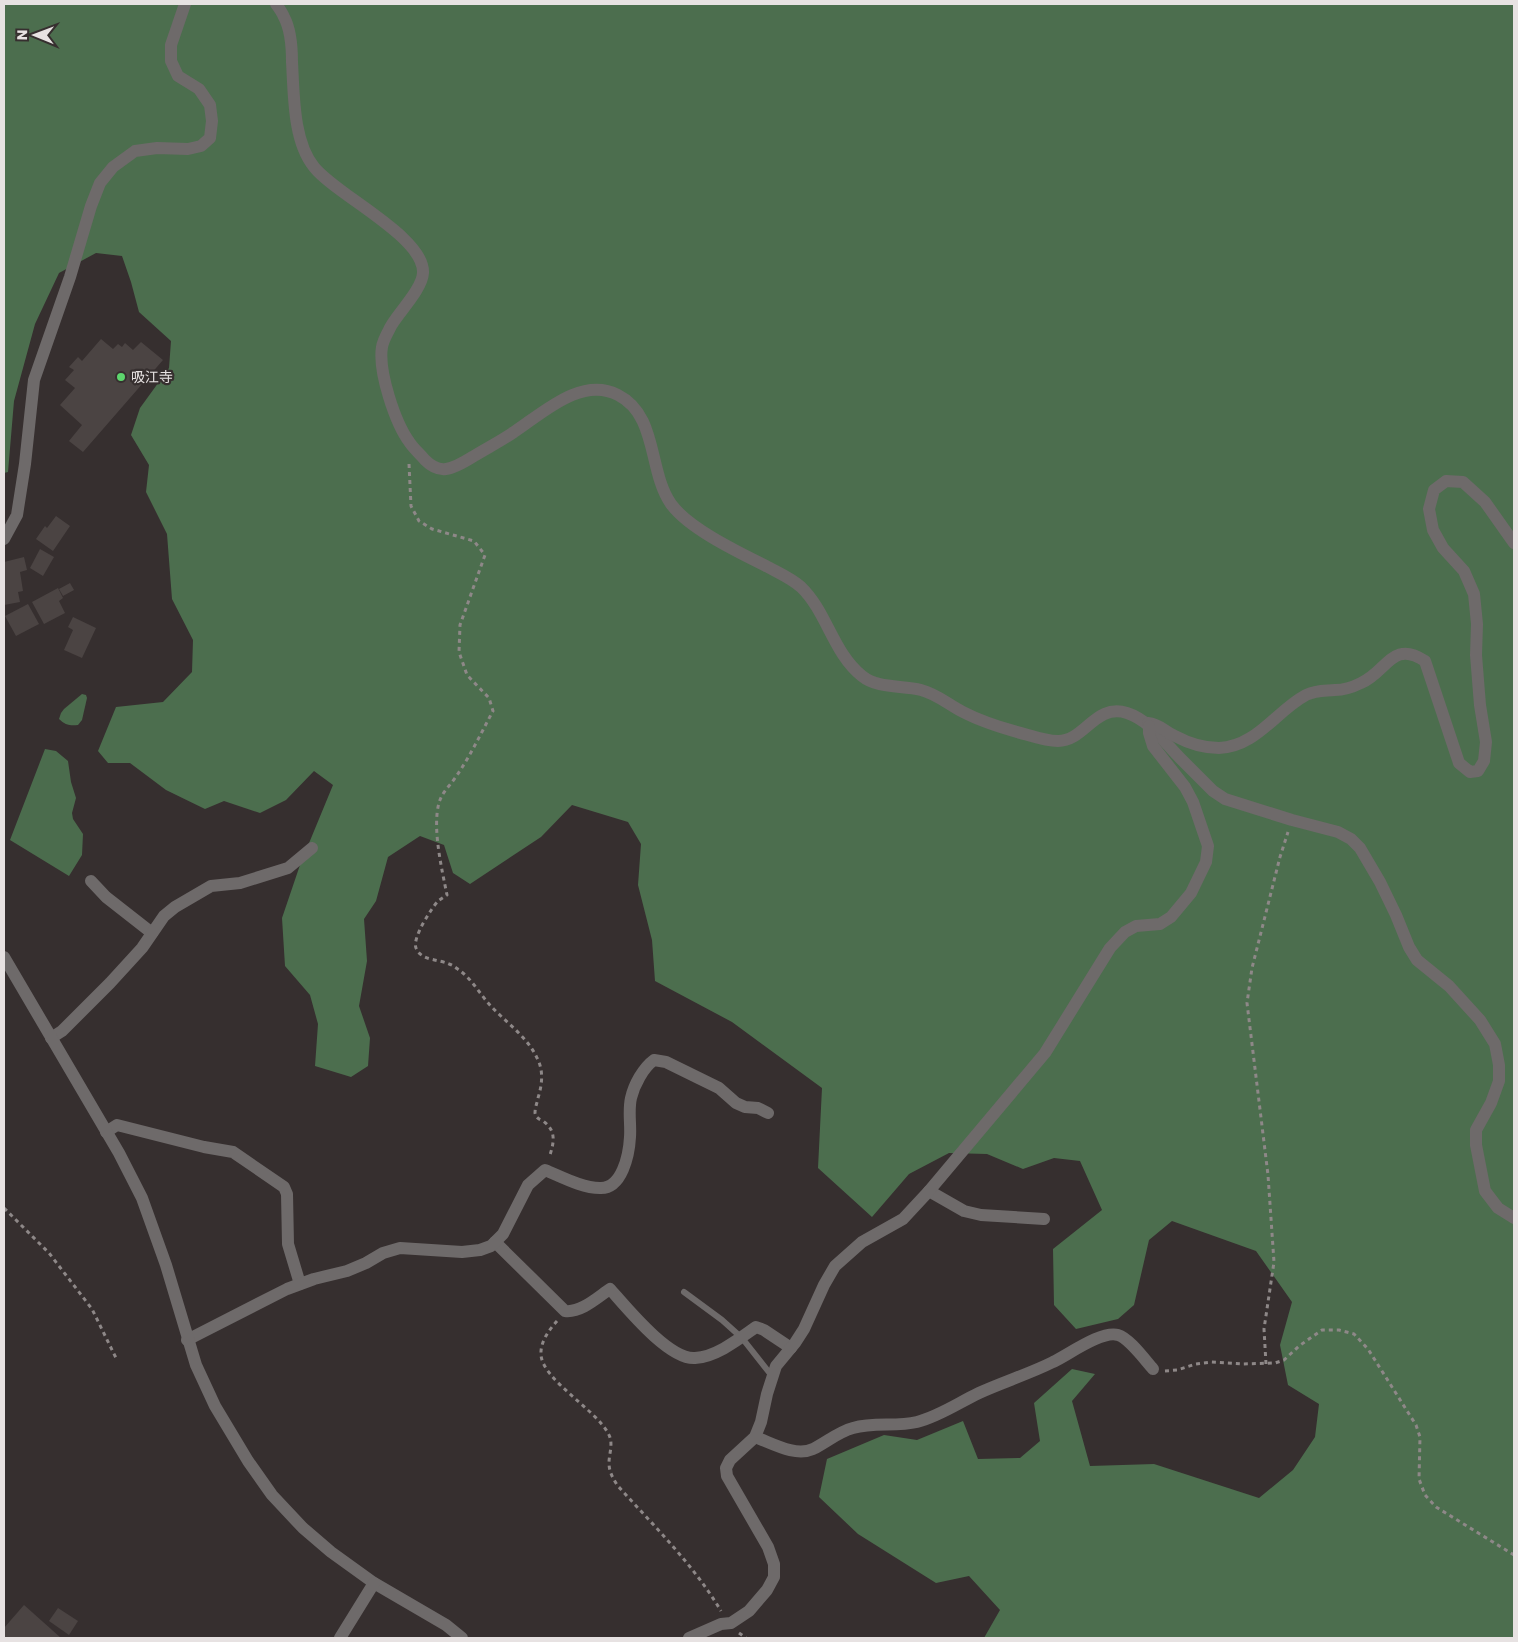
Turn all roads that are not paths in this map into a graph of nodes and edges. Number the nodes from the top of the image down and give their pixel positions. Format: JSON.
{"nodes":[{"id":1,"x":185,"y":4,"type":"edge"},
{"id":2,"x":276,"y":4,"type":"edge"},
{"id":3,"x":4,"y":539,"type":"edge"},
{"id":4,"x":1514,"y":543,"type":"edge"},
{"id":5,"x":1147,"y":724,"type":"junction"},
{"id":6,"x":312,"y":848,"type":"dead end"},
{"id":7,"x":90,"y":881,"type":"dead end"},
{"id":8,"x":152,"y":933,"type":"junction"},
{"id":9,"x":4,"y":958,"type":"edge"},
{"id":10,"x":51,"y":1038,"type":"junction"},
{"id":11,"x":768,"y":1113,"type":"dead end"},
{"id":12,"x":106,"y":1132,"type":"junction"},
{"id":13,"x":929,"y":1191,"type":"junction"},
{"id":14,"x":1514,"y":1218,"type":"edge"},
{"id":15,"x":1044,"y":1219,"type":"dead end"},
{"id":16,"x":496,"y":1242,"type":"junction"},
{"id":17,"x":300,"y":1284,"type":"junction"},
{"id":18,"x":684,"y":1292,"type":"dead end"},
{"id":19,"x":742,"y":1338,"type":"junction"},
{"id":20,"x":188,"y":1340,"type":"junction"},
{"id":21,"x":791,"y":1348,"type":"junction"},
{"id":22,"x":1153,"y":1369,"type":"road end"},
{"id":23,"x":773,"y":1377,"type":"junction"},
{"id":24,"x":755,"y":1437,"type":"junction"},
{"id":25,"x":374,"y":1583,"type":"junction"},
{"id":26,"x":340,"y":1638,"type":"edge"},
{"id":27,"x":462,"y":1638,"type":"edge"},
{"id":28,"x":689,"y":1638,"type":"edge"}],
"edges":[{"from":1,"to":3,"type":"street"},
{"from":2,"to":5,"type":"street"},
{"from":4,"to":5,"type":"street"},
{"from":5,"to":13,"type":"street"},
{"from":5,"to":14,"type":"street"},
{"from":6,"to":8,"type":"street"},
{"from":7,"to":8,"type":"street"},
{"from":8,"to":10,"type":"street"},
{"from":9,"to":10,"type":"street"},
{"from":10,"to":12,"type":"street"},
{"from":11,"to":16,"type":"street"},
{"from":12,"to":17,"type":"street"},
{"from":12,"to":20,"type":"street"},
{"from":13,"to":15,"type":"street"},
{"from":13,"to":21,"type":"street"},
{"from":16,"to":17,"type":"street"},
{"from":16,"to":19,"type":"street"},
{"from":17,"to":20,"type":"street"},
{"from":18,"to":19,"type":"lane"},
{"from":19,"to":21,"type":"street"},
{"from":19,"to":23,"type":"lane"},
{"from":20,"to":25,"type":"street"},
{"from":21,"to":23,"type":"street"},
{"from":22,"to":24,"type":"street"},
{"from":23,"to":24,"type":"street"},
{"from":24,"to":28,"type":"street"},
{"from":25,"to":26,"type":"street"},
{"from":25,"to":27,"type":"street"}]}
